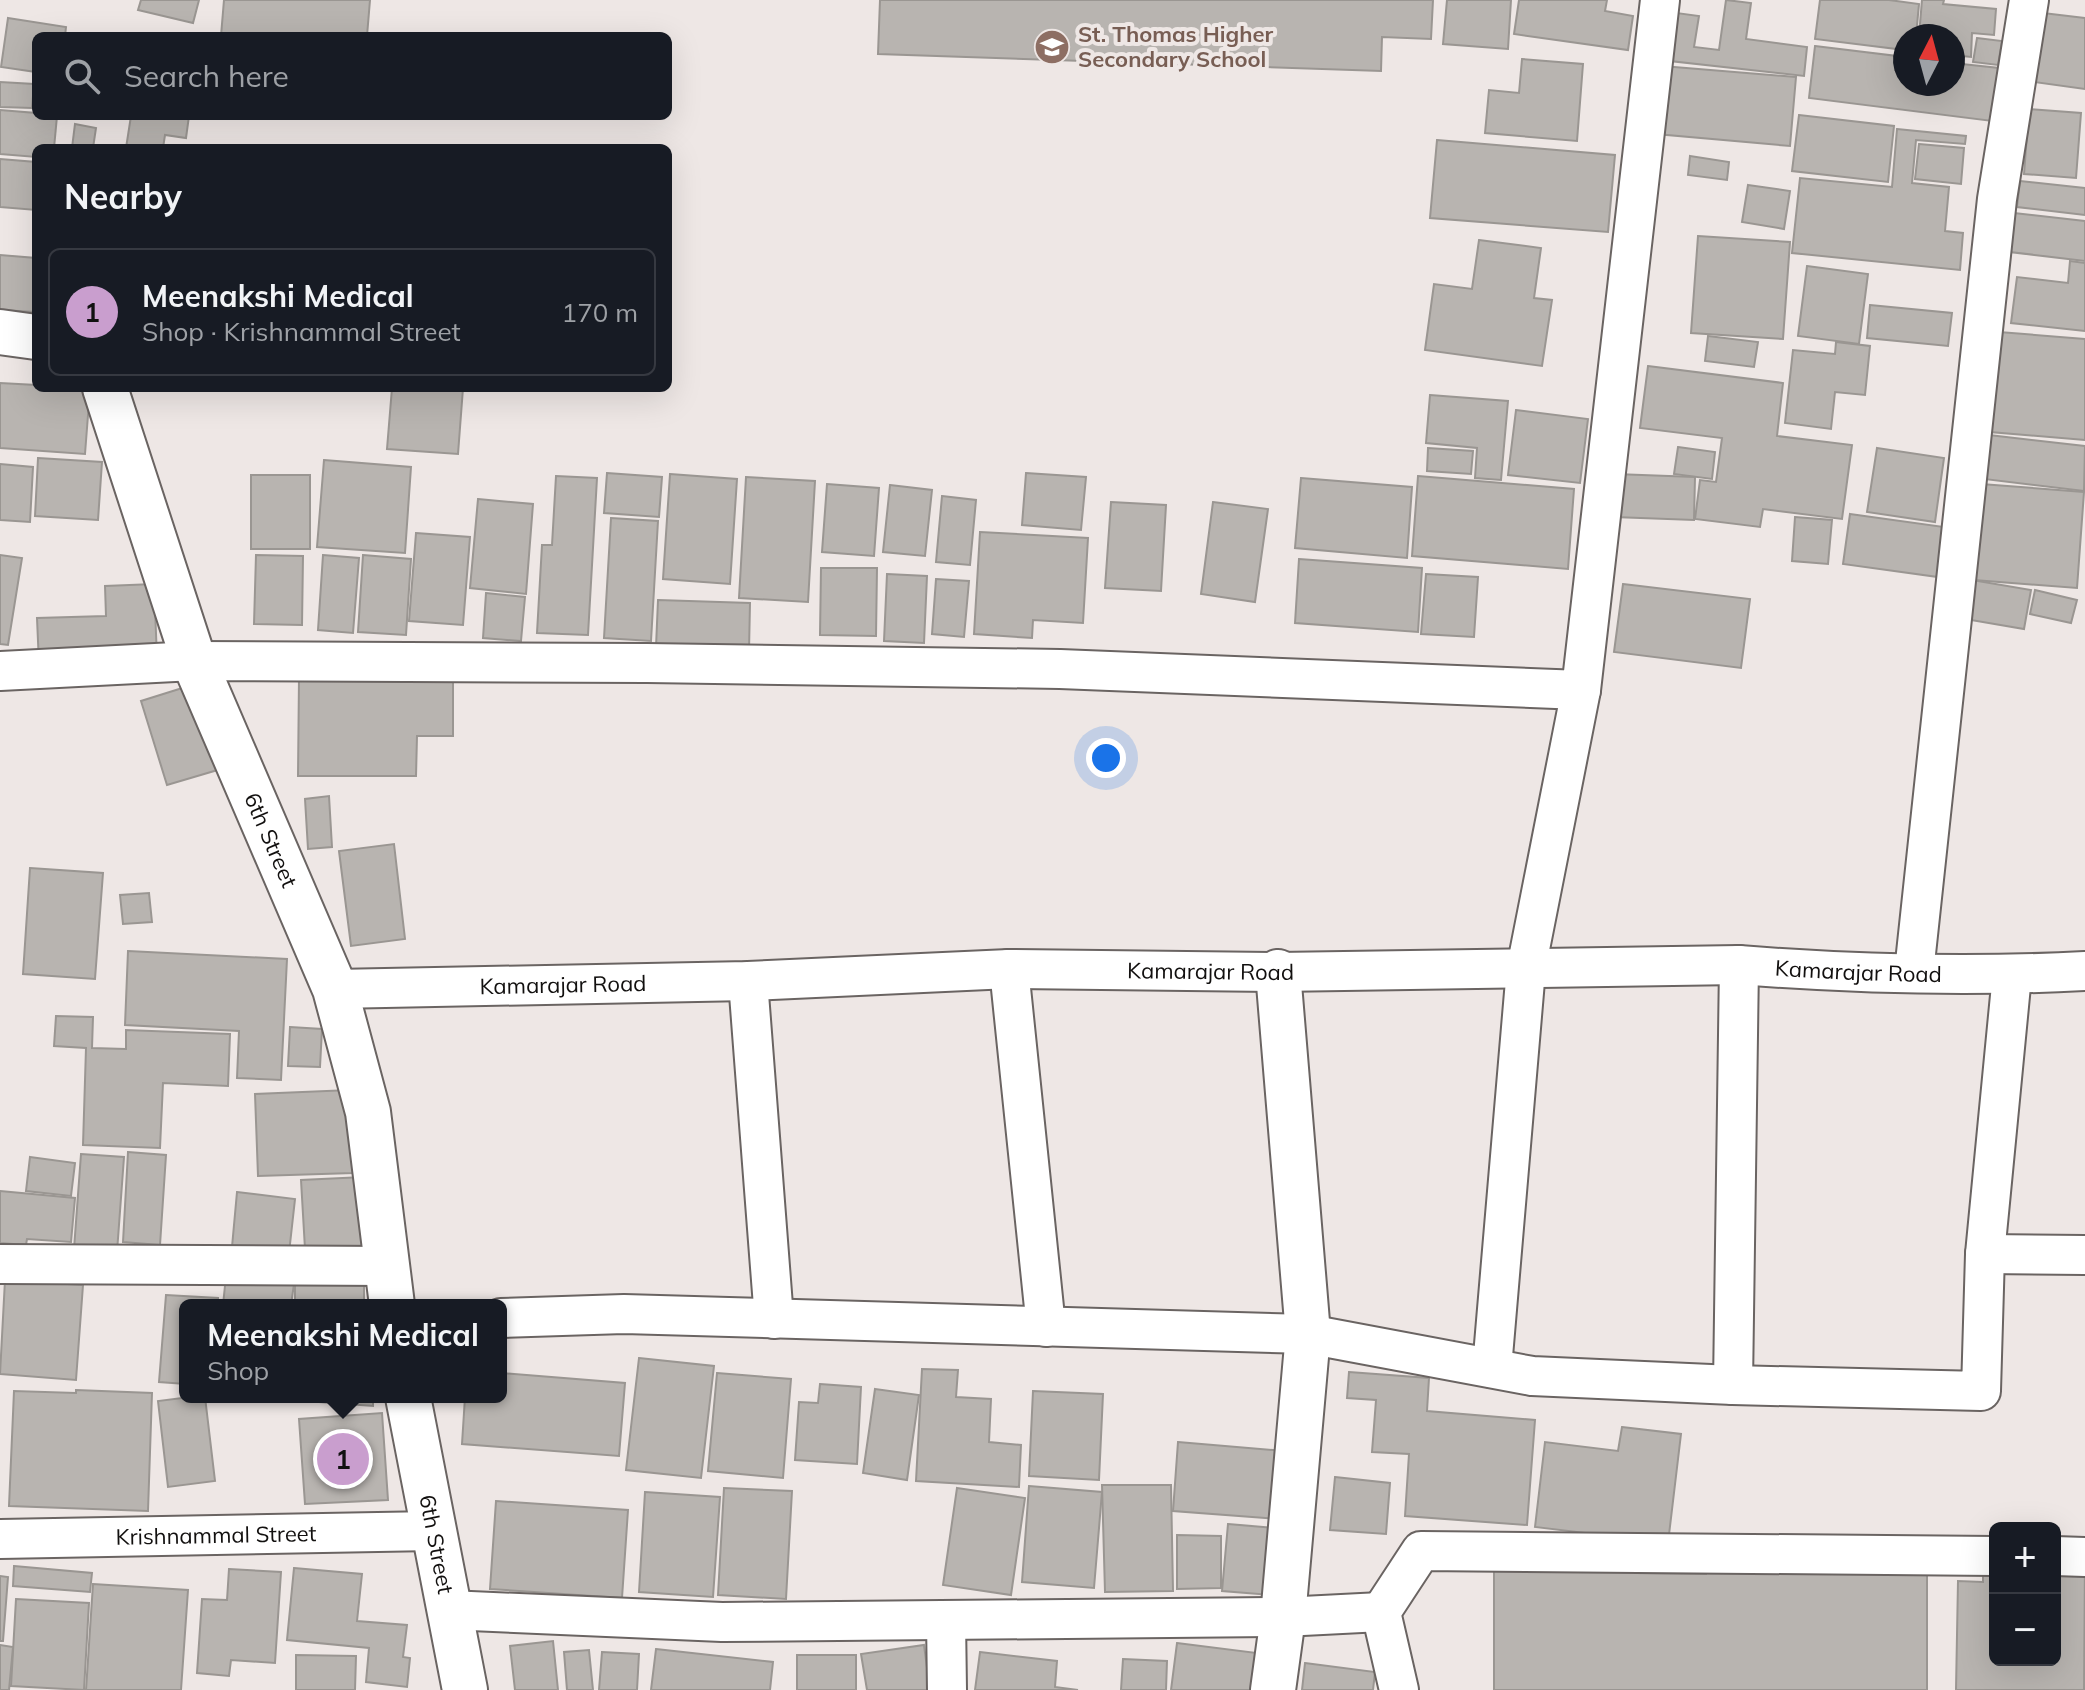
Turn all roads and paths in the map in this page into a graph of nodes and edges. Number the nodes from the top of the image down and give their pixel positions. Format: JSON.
{"nodes":[{"id":1,"x":1660,"y":0,"type":"edge"},
{"id":2,"x":2029,"y":0,"type":"edge"},
{"id":3,"x":0,"y":332,"type":"edge"},
{"id":4,"x":32,"y":336,"type":"edge"},
{"id":5,"x":106,"y":392,"type":"edge"},
{"id":6,"x":194,"y":661,"type":"junction"},
{"id":7,"x":0,"y":671,"type":"edge"},
{"id":8,"x":1581,"y":690,"type":"junction"},
{"id":9,"x":1739,"y":965,"type":"junction"},
{"id":10,"x":1009,"y":969,"type":"junction"},
{"id":11,"x":1526,"y":969,"type":"junction"},
{"id":12,"x":2085,"y":971,"type":"edge"},
{"id":13,"x":1278,"y":972,"type":"junction"},
{"id":14,"x":1914,"y":972,"type":"junction"},
{"id":15,"x":2012,"y":975,"type":"junction"},
{"id":16,"x":748,"y":981,"type":"junction"},
{"id":17,"x":335,"y":989,"type":"junction"},
{"id":18,"x":1985,"y":1254,"type":"junction"},
{"id":19,"x":2085,"y":1255,"type":"edge"},
{"id":20,"x":0,"y":1264,"type":"edge"},
{"id":21,"x":390,"y":1285,"type":"edge"},
{"id":22,"x":507,"y":1318,"type":"edge"},
{"id":23,"x":774,"y":1319,"type":"junction"},
{"id":24,"x":1046,"y":1327,"type":"junction"},
{"id":25,"x":1308,"y":1334,"type":"junction"},
{"id":26,"x":1492,"y":1368,"type":"junction"},
{"id":27,"x":1733,"y":1385,"type":"junction"},
{"id":28,"x":409,"y":1403,"type":"edge"},
{"id":29,"x":433,"y":1531,"type":"junction"},
{"id":30,"x":0,"y":1539,"type":"edge"},
{"id":31,"x":1989,"y":1556,"type":"edge"},
{"id":32,"x":2061,"y":1556,"type":"edge"},
{"id":33,"x":2085,"y":1557,"type":"edge"},
{"id":34,"x":448,"y":1610,"type":"junction"},
{"id":35,"x":1381,"y":1612,"type":"junction"},
{"id":36,"x":1283,"y":1617,"type":"junction"},
{"id":37,"x":946,"y":1620,"type":"junction"},
{"id":38,"x":465,"y":1690,"type":"edge"},
{"id":39,"x":947,"y":1690,"type":"edge"},
{"id":40,"x":1273,"y":1690,"type":"edge"},
{"id":41,"x":1399,"y":1690,"type":"edge"}],
"edges":[{"from":1,"to":8,"type":"street"},
{"from":2,"to":14,"type":"street"},
{"from":3,"to":4,"type":"street"},
{"from":5,"to":6,"type":"street","name":"6th Street"},
{"from":6,"to":7,"type":"street"},
{"from":6,"to":8,"type":"street"},
{"from":6,"to":17,"type":"street","name":"6th Street"},
{"from":8,"to":11,"type":"street"},
{"from":9,"to":11,"type":"street","name":"Kamarajar Road"},
{"from":9,"to":14,"type":"street","name":"Kamarajar Road"},
{"from":9,"to":27,"type":"street"},
{"from":10,"to":13,"type":"street","name":"Kamarajar Road"},
{"from":10,"to":16,"type":"street","name":"Kamarajar Road"},
{"from":10,"to":24,"type":"street"},
{"from":11,"to":13,"type":"street","name":"Kamarajar Road"},
{"from":11,"to":26,"type":"street"},
{"from":12,"to":15,"type":"street","name":"Kamarajar Road"},
{"from":13,"to":25,"type":"street"},
{"from":14,"to":15,"type":"street","name":"Kamarajar Road"},
{"from":15,"to":18,"type":"street"},
{"from":16,"to":17,"type":"street","name":"Kamarajar Road"},
{"from":16,"to":23,"type":"street"},
{"from":17,"to":21,"type":"street","name":"6th Street"},
{"from":18,"to":19,"type":"street"},
{"from":18,"to":27,"type":"street"},
{"from":20,"to":21,"type":"street"},
{"from":22,"to":23,"type":"street"},
{"from":23,"to":24,"type":"street"},
{"from":24,"to":25,"type":"street"},
{"from":25,"to":26,"type":"street"},
{"from":25,"to":36,"type":"street"},
{"from":26,"to":27,"type":"street"},
{"from":28,"to":29,"type":"street","name":"6th Street"},
{"from":29,"to":30,"type":"street","name":"Krishnammal Street"},
{"from":29,"to":34,"type":"street","name":"6th Street"},
{"from":31,"to":35,"type":"street"},
{"from":32,"to":33,"type":"street"},
{"from":34,"to":37,"type":"street"},
{"from":34,"to":38,"type":"street","name":"6th Street"},
{"from":35,"to":36,"type":"street"},
{"from":35,"to":41,"type":"street"},
{"from":36,"to":37,"type":"street"},
{"from":36,"to":40,"type":"street"},
{"from":37,"to":39,"type":"street"}]}
